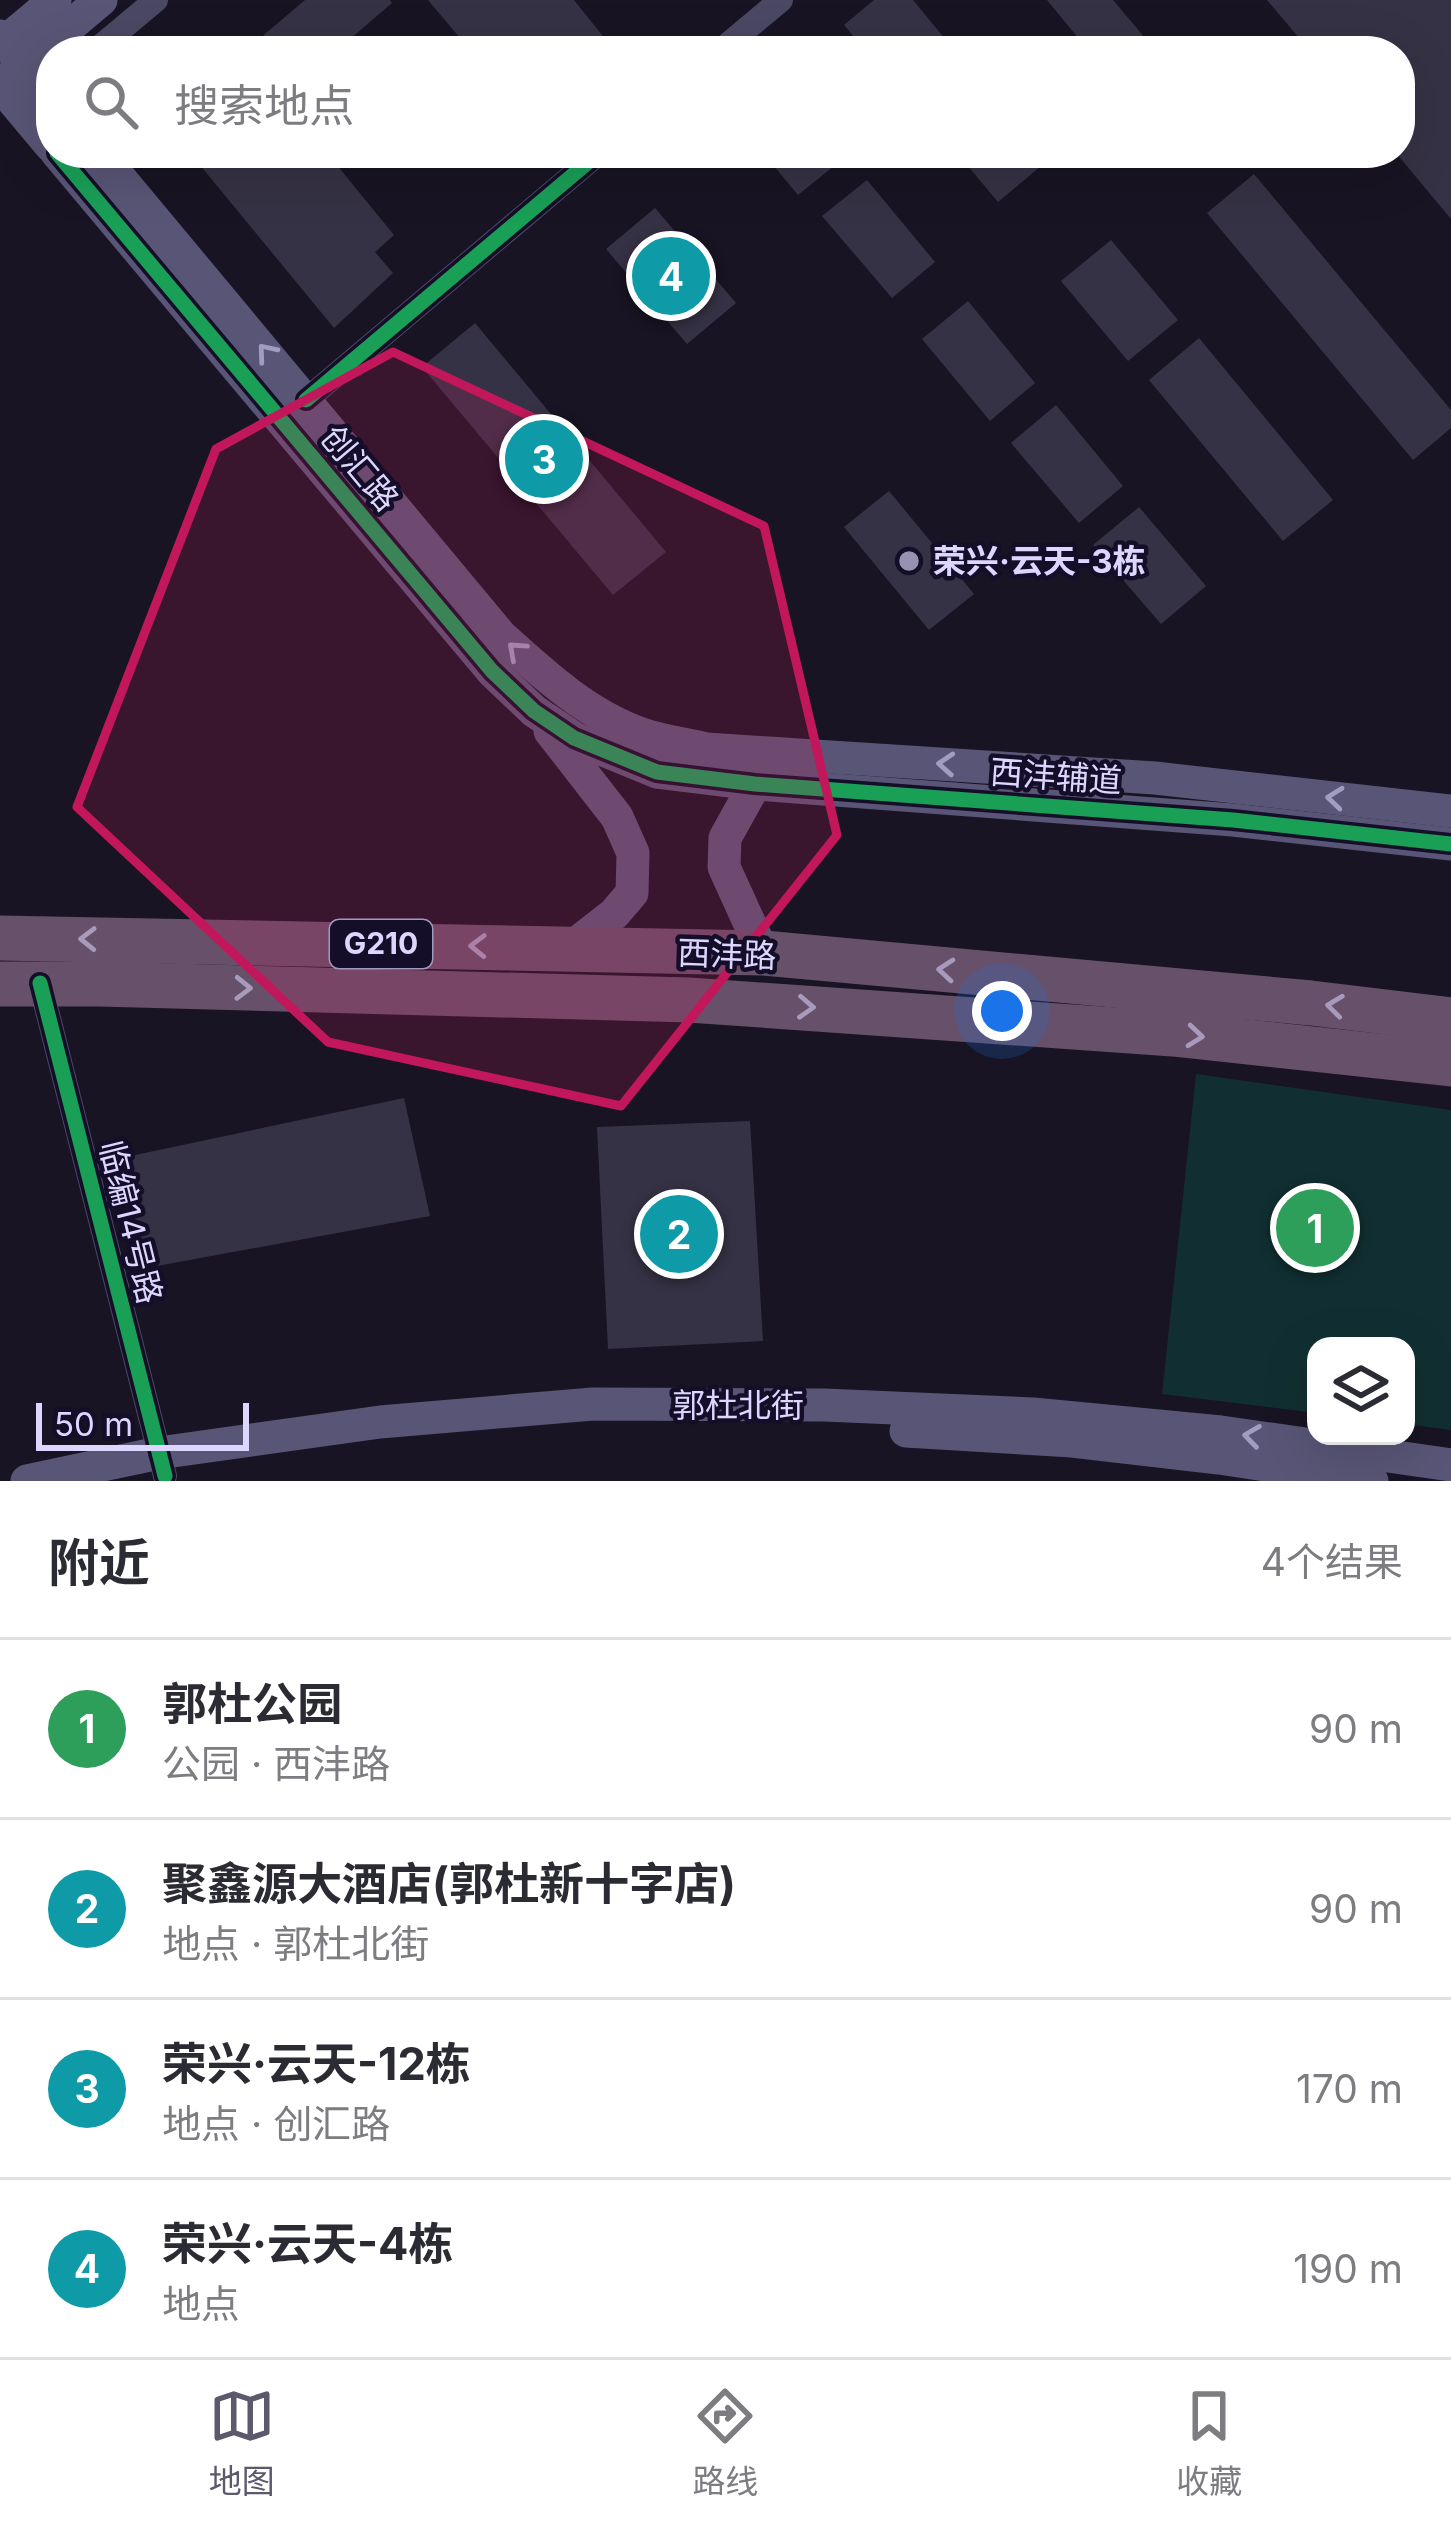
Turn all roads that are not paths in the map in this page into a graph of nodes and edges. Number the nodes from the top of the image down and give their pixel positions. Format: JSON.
{"nodes":[{"id":1,"x":55,"y":0,"type":"edge"},
{"id":2,"x":101,"y":0,"type":"edge"},
{"id":3,"x":156,"y":0,"type":"edge"},
{"id":4,"x":781,"y":0,"type":"edge"},
{"id":5,"x":43,"y":36,"type":"edge"},
{"id":6,"x":113,"y":36,"type":"edge"},
{"id":7,"x":738,"y":36,"type":"edge"},
{"id":8,"x":36,"y":41,"type":"edge"},
{"id":9,"x":5,"y":60,"type":"edge"},
{"id":10,"x":36,"y":82,"type":"edge"},
{"id":11,"x":36,"y":117,"type":"edge"},
{"id":12,"x":69,"y":168,"type":"edge"},
{"id":13,"x":111,"y":168,"type":"edge"},
{"id":14,"x":581,"y":168,"type":"edge"},
{"id":15,"x":306,"y":400,"type":"junction"},
{"id":16,"x":534,"y":711,"type":"junction"},
{"id":17,"x":610,"y":721,"type":"joint"},
{"id":18,"x":657,"y":772,"type":"joint"},
{"id":19,"x":755,"y":784,"type":"junction"},
{"id":20,"x":1451,"y":811,"type":"edge"},
{"id":21,"x":1451,"y":844,"type":"edge"},
{"id":22,"x":0,"y":938,"type":"edge"},
{"id":23,"x":569,"y":949,"type":"junction"},
{"id":24,"x":763,"y":953,"type":"junction"},
{"id":25,"x":20,"y":984,"type":"edge"},
{"id":26,"x":1451,"y":1020,"type":"edge"},
{"id":27,"x":1451,"y":1064,"type":"edge"},
{"id":28,"x":1451,"y":1466,"type":"edge"},
{"id":29,"x":155,"y":1470,"type":"edge"},
{"id":30,"x":27,"y":1481,"type":"edge"},
{"id":31,"x":1372,"y":1481,"type":"edge"}],
"edges":[{"from":1,"to":9,"type":"street"},
{"from":2,"to":5,"type":"street"},
{"from":3,"to":6,"type":"street"},
{"from":4,"to":7,"type":"street"},
{"from":8,"to":9,"type":"street"},
{"from":9,"to":10,"type":"street"},
{"from":9,"to":11,"type":"street","name":"创汇路"},
{"from":12,"to":16,"type":"street","name":"创汇路"},
{"from":15,"to":13,"type":"street","name":"创汇路","one_way":true},
{"from":14,"to":15,"type":"street"},
{"from":17,"to":15,"type":"street","name":"创汇路","one_way":true},
{"from":16,"to":18,"type":"street","name":"创汇路"},
{"from":16,"to":23,"type":"street"},
{"from":20,"to":17,"type":"street","name":"西沣辅道","one_way":true},
{"from":18,"to":19,"type":"street","name":"西沣辅道"},
{"from":19,"to":21,"type":"street","name":"西沣辅道"},
{"from":19,"to":24,"type":"street"},
{"from":23,"to":22,"type":"highway","name":"西沣路","number":"G210","one_way":true},
{"from":23,"to":24,"type":"highway","name":"西沣路","number":"G210"},
{"from":26,"to":24,"type":"highway","name":"西沣路","one_way":true},
{"from":25,"to":27,"type":"highway","name":"西沣路","number":"G210","one_way":true},
{"from":25,"to":29,"type":"street","name":"临编14号路"},
{"from":28,"to":29,"type":"street","name":"郭杜北街","one_way":true},
{"from":29,"to":30,"type":"street","name":"郭杜北街"},
{"from":29,"to":31,"type":"street","name":"郭杜北街"}]}
